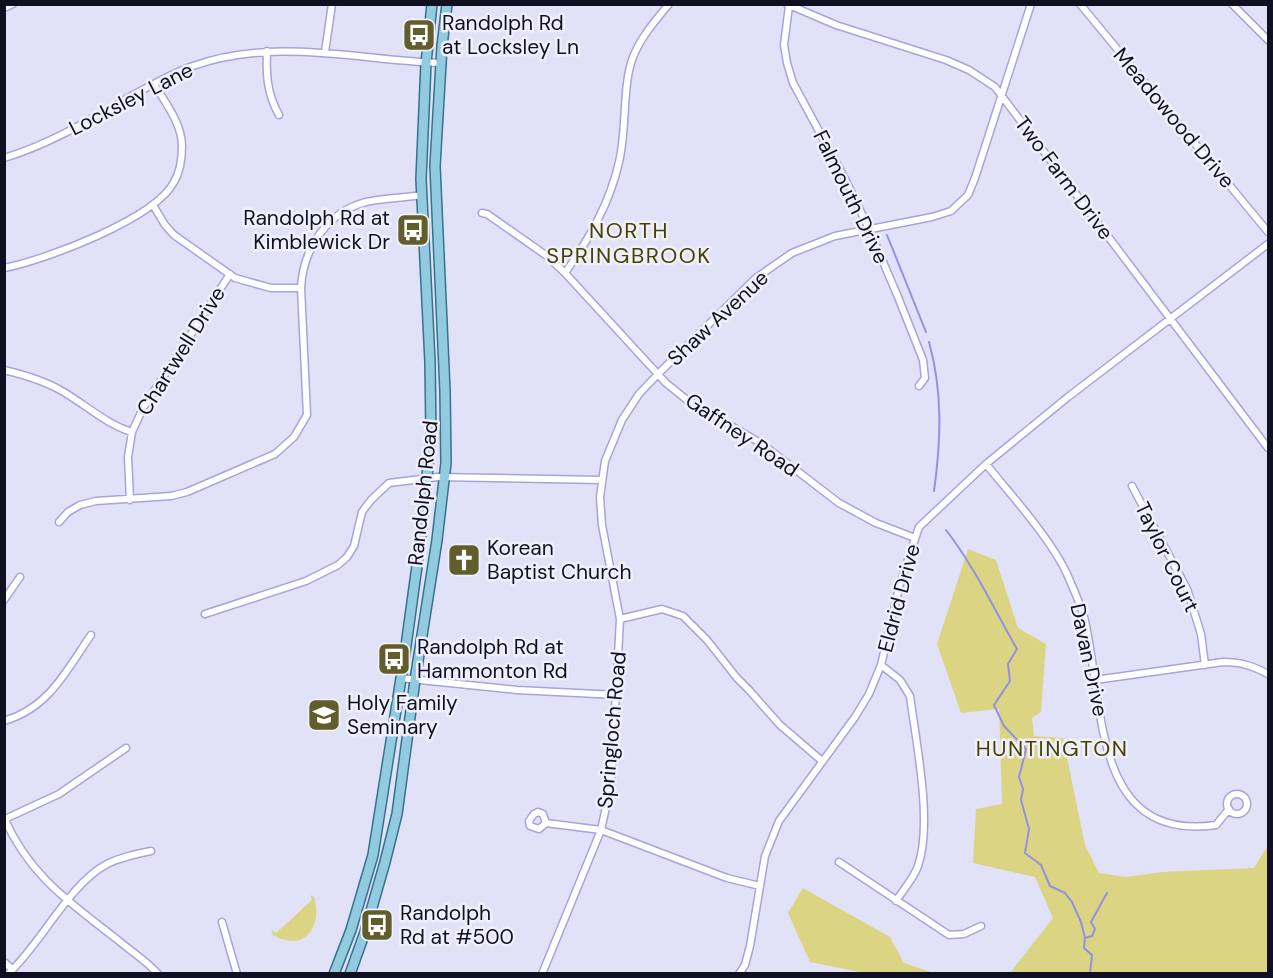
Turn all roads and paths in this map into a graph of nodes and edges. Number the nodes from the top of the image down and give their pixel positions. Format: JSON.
{"nodes":[{"id":1,"x":13,"y":4,"type":"edge"},
{"id":2,"x":332,"y":4,"type":"edge"},
{"id":3,"x":432,"y":4,"type":"edge"},
{"id":4,"x":447,"y":4,"type":"edge"},
{"id":5,"x":669,"y":4,"type":"edge"},
{"id":6,"x":1031,"y":4,"type":"edge"},
{"id":7,"x":1080,"y":4,"type":"edge"},
{"id":8,"x":1232,"y":4,"type":"edge"},
{"id":9,"x":788,"y":5,"type":"edge"},
{"id":10,"x":4,"y":8,"type":"edge"},
{"id":11,"x":1269,"y":40,"type":"edge"},
{"id":12,"x":267,"y":51,"type":"junction"},
{"id":13,"x":325,"y":52,"type":"junction"},
{"id":14,"x":426,"y":63,"type":"junction"},
{"id":15,"x":441,"y":63,"type":"junction"},
{"id":16,"x":154,"y":84,"type":"junction"},
{"id":17,"x":1001,"y":96,"type":"junction"},
{"id":18,"x":279,"y":115,"type":"dead end"},
{"id":19,"x":4,"y":158,"type":"edge"},
{"id":20,"x":422,"y":195,"type":"junction"},
{"id":21,"x":153,"y":205,"type":"junction"},
{"id":22,"x":482,"y":213,"type":"dead end"},
{"id":23,"x":868,"y":229,"type":"junction"},
{"id":24,"x":1269,"y":232,"type":"edge"},
{"id":25,"x":1269,"y":244,"type":"edge"},
{"id":26,"x":4,"y":268,"type":"edge"},
{"id":27,"x":565,"y":273,"type":"junction"},
{"id":28,"x":230,"y":274,"type":"junction"},
{"id":29,"x":301,"y":288,"type":"junction"},
{"id":30,"x":1170,"y":318,"type":"junction"},
{"id":31,"x":4,"y":370,"type":"edge"},
{"id":32,"x":658,"y":374,"type":"junction"},
{"id":33,"x":919,"y":386,"type":"dead end"},
{"id":34,"x":132,"y":432,"type":"junction"},
{"id":35,"x":1269,"y":448,"type":"edge"},
{"id":36,"x":986,"y":464,"type":"junction"},
{"id":37,"x":443,"y":477,"type":"junction"},
{"id":38,"x":426,"y":478,"type":"junction"},
{"id":39,"x":601,"y":480,"type":"junction"},
{"id":40,"x":1132,"y":486,"type":"dead end"},
{"id":41,"x":130,"y":500,"type":"junction"},
{"id":42,"x":59,"y":522,"type":"dead end"},
{"id":43,"x":915,"y":538,"type":"junction"},
{"id":44,"x":20,"y":577,"type":"dead end"},
{"id":45,"x":4,"y":600,"type":"edge"},
{"id":46,"x":205,"y":614,"type":"dead end"},
{"id":47,"x":620,"y":618,"type":"junction"},
{"id":48,"x":91,"y":634,"type":"dead end"},
{"id":49,"x":881,"y":665,"type":"junction"},
{"id":50,"x":1205,"y":665,"type":"junction"},
{"id":51,"x":1269,"y":674,"type":"edge"},
{"id":52,"x":400,"y":678,"type":"junction"},
{"id":53,"x":415,"y":680,"type":"junction"},
{"id":54,"x":1095,"y":680,"type":"junction"},
{"id":55,"x":617,"y":695,"type":"junction"},
{"id":56,"x":4,"y":721,"type":"edge"},
{"id":57,"x":126,"y":748,"type":"dead end"},
{"id":58,"x":822,"y":761,"type":"junction"},
{"id":59,"x":1229,"y":809,"type":"dead end"},
{"id":60,"x":5,"y":819,"type":"edge"},
{"id":61,"x":546,"y":823,"type":"dead end"},
{"id":62,"x":601,"y":830,"type":"junction"},
{"id":63,"x":152,"y":851,"type":"dead end"},
{"id":64,"x":838,"y":862,"type":"dead end"},
{"id":65,"x":760,"y":886,"type":"junction"},
{"id":66,"x":68,"y":901,"type":"junction"},
{"id":67,"x":896,"y":901,"type":"junction"},
{"id":68,"x":222,"y":922,"type":"dead end"},
{"id":69,"x":981,"y":926,"type":"dead end"},
{"id":70,"x":4,"y":962,"type":"edge"},
{"id":71,"x":10,"y":971,"type":"edge"},
{"id":72,"x":158,"y":974,"type":"edge"},
{"id":73,"x":237,"y":974,"type":"edge"},
{"id":74,"x":334,"y":974,"type":"edge"},
{"id":75,"x":350,"y":974,"type":"edge"},
{"id":76,"x":542,"y":974,"type":"edge"},
{"id":77,"x":739,"y":974,"type":"edge"}],
"edges":[{"from":1,"to":10,"type":"street"},
{"from":2,"to":13,"type":"street"},
{"from":3,"to":14,"type":"main road","name":"Randolph Road"},
{"from":4,"to":15,"type":"main road","name":"Randolph Road"},
{"from":5,"to":27,"type":"street"},
{"from":6,"to":17,"type":"street","name":"Shaw Avenue"},
{"from":7,"to":24,"type":"street","name":"Meadowood Drive"},
{"from":8,"to":11,"type":"street"},
{"from":9,"to":17,"type":"street","name":"Two Farm Drive"},
{"from":9,"to":23,"type":"street","name":"Falmouth Drive"},
{"from":12,"to":13,"type":"street","name":"Locksley Lane"},
{"from":12,"to":16,"type":"street","name":"Locksley Lane"},
{"from":12,"to":18,"type":"street"},
{"from":13,"to":14,"type":"street","name":"Locksley Lane"},
{"from":14,"to":15,"type":"street","name":"Locksley Lane"},
{"from":14,"to":20,"type":"main road","name":"Randolph Road"},
{"from":15,"to":37,"type":"main road","name":"Randolph Road"},
{"from":16,"to":19,"type":"street","name":"Locksley Lane"},
{"from":16,"to":21,"type":"street"},
{"from":17,"to":23,"type":"street","name":"Shaw Avenue"},
{"from":17,"to":30,"type":"street","name":"Two Farm Drive"},
{"from":20,"to":29,"type":"street"},
{"from":20,"to":38,"type":"main road","name":"Randolph Road"},
{"from":21,"to":26,"type":"street"},
{"from":21,"to":28,"type":"street"},
{"from":22,"to":27,"type":"street","name":"Gaffney Road"},
{"from":23,"to":32,"type":"street","name":"Shaw Avenue"},
{"from":23,"to":33,"type":"street","name":"Falmouth Drive"},
{"from":25,"to":30,"type":"street","name":"Eldrid Drive"},
{"from":27,"to":32,"type":"street","name":"Gaffney Road"},
{"from":28,"to":29,"type":"street"},
{"from":28,"to":34,"type":"street","name":"Chartwell Drive"},
{"from":29,"to":41,"type":"street"},
{"from":30,"to":35,"type":"street","name":"Two Farm Drive"},
{"from":30,"to":36,"type":"street","name":"Eldrid Drive"},
{"from":31,"to":34,"type":"street"},
{"from":32,"to":39,"type":"street","name":"Shaw Avenue"},
{"from":32,"to":43,"type":"street","name":"Gaffney Road"},
{"from":34,"to":41,"type":"street","name":"Chartwell Drive"},
{"from":36,"to":43,"type":"street","name":"Eldrid Drive"},
{"from":36,"to":54,"type":"street","name":"Davan Drive"},
{"from":37,"to":38,"type":"street"},
{"from":37,"to":39,"type":"street"},
{"from":37,"to":53,"type":"main road","name":"Randolph Road"},
{"from":38,"to":46,"type":"street"},
{"from":38,"to":52,"type":"main road","name":"Randolph Road"},
{"from":39,"to":47,"type":"street","name":"Shaw Avenue"},
{"from":40,"to":50,"type":"street","name":"Taylor Court"},
{"from":41,"to":42,"type":"street"},
{"from":43,"to":49,"type":"street","name":"Eldrid Drive"},
{"from":44,"to":45,"type":"street"},
{"from":47,"to":55,"type":"street","name":"Springloch Road"},
{"from":47,"to":58,"type":"street"},
{"from":48,"to":56,"type":"street"},
{"from":49,"to":58,"type":"street","name":"Eldrid Drive"},
{"from":49,"to":67,"type":"street"},
{"from":50,"to":51,"type":"street"},
{"from":50,"to":54,"type":"street"},
{"from":52,"to":53,"type":"street"},
{"from":52,"to":74,"type":"main road","name":"Randolph Road"},
{"from":53,"to":55,"type":"street"},
{"from":53,"to":75,"type":"main road","name":"Randolph Road"},
{"from":54,"to":59,"type":"street","name":"Davan Drive"},
{"from":55,"to":62,"type":"street","name":"Springloch Road"},
{"from":57,"to":60,"type":"street"},
{"from":58,"to":65,"type":"street","name":"Eldrid Drive"},
{"from":60,"to":66,"type":"street"},
{"from":61,"to":62,"type":"street"},
{"from":62,"to":65,"type":"street"},
{"from":62,"to":76,"type":"street","name":"Springloch Road"},
{"from":63,"to":66,"type":"street"},
{"from":64,"to":67,"type":"street"},
{"from":65,"to":77,"type":"street","name":"Eldrid Drive"},
{"from":66,"to":71,"type":"street"},
{"from":66,"to":72,"type":"street"},
{"from":67,"to":69,"type":"street"},
{"from":68,"to":73,"type":"street"},
{"from":70,"to":71,"type":"street"}]}
